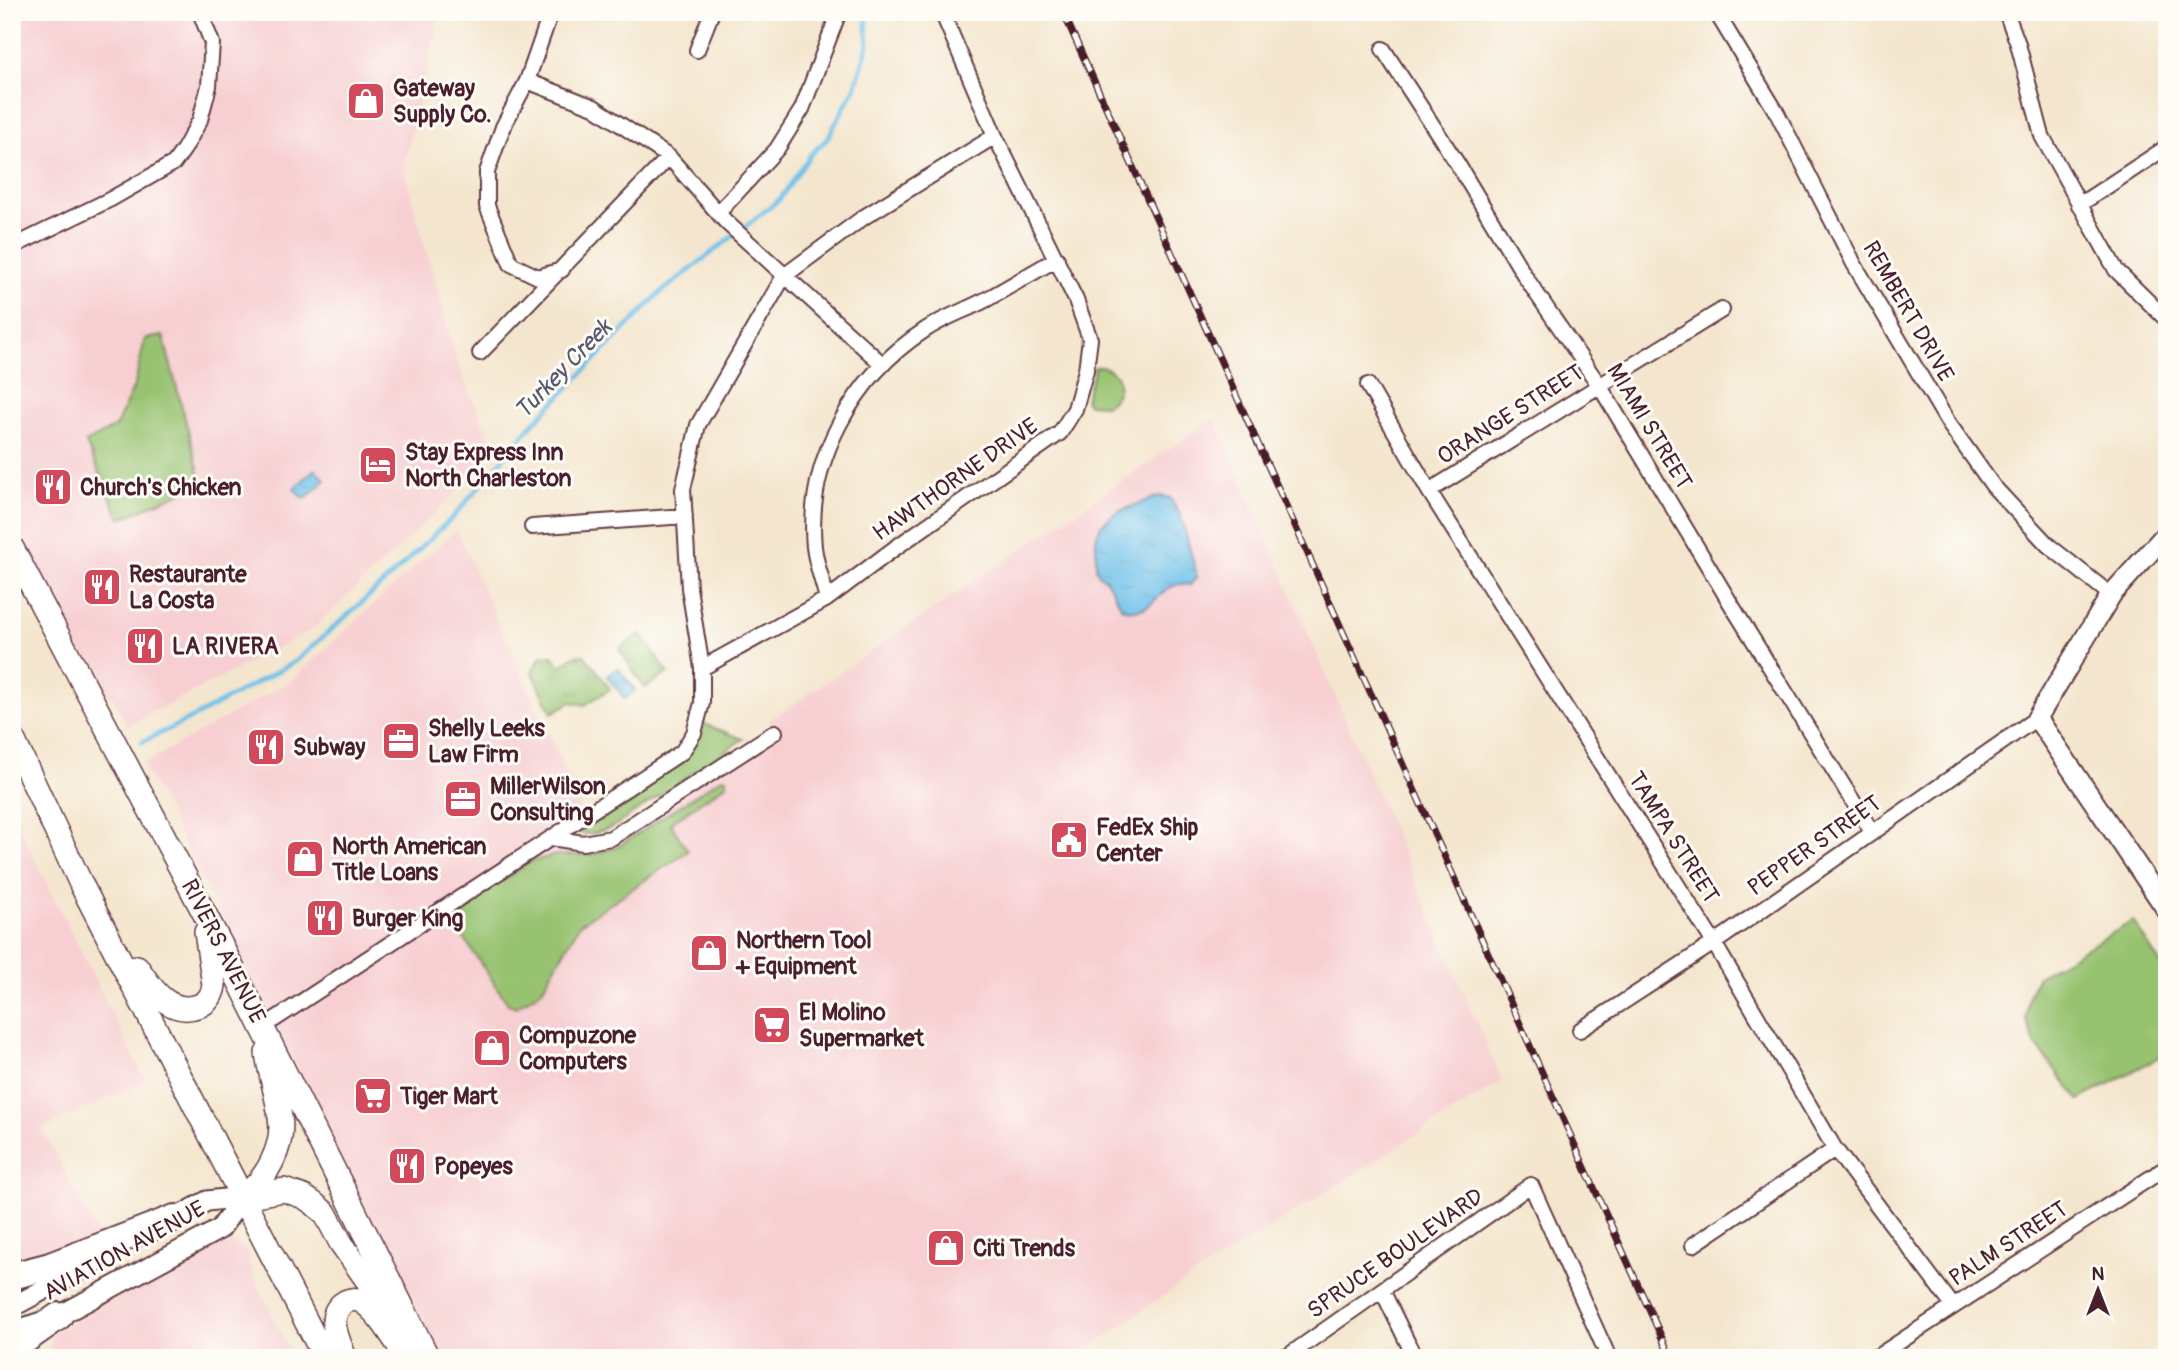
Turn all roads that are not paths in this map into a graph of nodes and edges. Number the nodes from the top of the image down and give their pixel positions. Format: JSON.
{"nodes":[{"id":1,"x":200,"y":12,"type":"edge"},
{"id":2,"x":551,"y":12,"type":"edge"},
{"id":3,"x":712,"y":12,"type":"edge"},
{"id":4,"x":839,"y":12,"type":"edge"},
{"id":5,"x":942,"y":12,"type":"edge"},
{"id":6,"x":1716,"y":12,"type":"edge"},
{"id":7,"x":2006,"y":12,"type":"edge"},
{"id":8,"x":1382,"y":49,"type":"dead end"},
{"id":9,"x":697,"y":50,"type":"dead end"},
{"id":10,"x":527,"y":81,"type":"junction"},
{"id":11,"x":995,"y":136,"type":"junction"},
{"id":12,"x":2167,"y":147,"type":"edge"},
{"id":13,"x":669,"y":158,"type":"junction"},
{"id":14,"x":2079,"y":205,"type":"junction"},
{"id":15,"x":722,"y":217,"type":"junction"},
{"id":16,"x":12,"y":247,"type":"edge"},
{"id":17,"x":1056,"y":259,"type":"junction"},
{"id":18,"x":562,"y":270,"type":"junction"},
{"id":19,"x":783,"y":276,"type":"junction"},
{"id":20,"x":1722,"y":310,"type":"dead end"},
{"id":21,"x":2167,"y":320,"type":"edge"},
{"id":22,"x":480,"y":353,"type":"dead end"},
{"id":23,"x":882,"y":364,"type":"junction"},
{"id":24,"x":1368,"y":385,"type":"dead end"},
{"id":25,"x":1600,"y":385,"type":"junction"},
{"id":26,"x":1429,"y":491,"type":"junction"},
{"id":27,"x":685,"y":516,"type":"junction"},
{"id":28,"x":532,"y":527,"type":"dead end"},
{"id":29,"x":2167,"y":533,"type":"edge"},
{"id":30,"x":12,"y":548,"type":"edge"},
{"id":31,"x":2111,"y":595,"type":"junction"},
{"id":32,"x":827,"y":599,"type":"junction"},
{"id":33,"x":702,"y":668,"type":"junction"},
{"id":34,"x":2037,"y":718,"type":"junction"},
{"id":35,"x":775,"y":732,"type":"dead end"},
{"id":36,"x":12,"y":737,"type":"edge"},
{"id":37,"x":1872,"y":832,"type":"junction"},
{"id":38,"x":551,"y":838,"type":"junction"},
{"id":39,"x":82,"y":886,"type":"junction"},
{"id":40,"x":199,"y":902,"type":"junction"},
{"id":41,"x":2167,"y":910,"type":"edge"},
{"id":42,"x":1714,"y":943,"type":"junction"},
{"id":43,"x":263,"y":1027,"type":"junction"},
{"id":44,"x":1580,"y":1030,"type":"dead end"},
{"id":45,"x":1835,"y":1149,"type":"junction"},
{"id":46,"x":2167,"y":1167,"type":"edge"},
{"id":47,"x":243,"y":1197,"type":"junction"},
{"id":48,"x":175,"y":1218,"type":"junction"},
{"id":49,"x":1693,"y":1245,"type":"dead end"},
{"id":50,"x":12,"y":1276,"type":"edge"},
{"id":51,"x":1381,"y":1290,"type":"junction"},
{"id":52,"x":1953,"y":1306,"type":"junction"},
{"id":53,"x":12,"y":1307,"type":"edge"},
{"id":54,"x":59,"y":1316,"type":"junction"},
{"id":55,"x":12,"y":1332,"type":"edge"},
{"id":56,"x":12,"y":1349,"type":"edge"},
{"id":57,"x":325,"y":1358,"type":"edge"},
{"id":58,"x":345,"y":1358,"type":"edge"},
{"id":59,"x":407,"y":1358,"type":"edge"},
{"id":60,"x":422,"y":1358,"type":"edge"},
{"id":61,"x":428,"y":1358,"type":"edge"},
{"id":62,"x":1285,"y":1358,"type":"edge"},
{"id":63,"x":1415,"y":1358,"type":"edge"},
{"id":64,"x":1609,"y":1358,"type":"edge"},
{"id":65,"x":1875,"y":1358,"type":"edge"}],
"edges":[{"from":1,"to":16,"type":"street"},
{"from":2,"to":10,"type":"street"},
{"from":3,"to":9,"type":"street"},
{"from":4,"to":15,"type":"street"},
{"from":5,"to":11,"type":"street","name":"HAWTHORNE DRIVE"},
{"from":6,"to":31,"type":"street","name":"REMBERT DRIVE"},
{"from":7,"to":14,"type":"street"},
{"from":8,"to":25,"type":"street","name":"MIAMI STREET"},
{"from":10,"to":13,"type":"street"},
{"from":10,"to":18,"type":"street"},
{"from":11,"to":17,"type":"street","name":"HAWTHORNE DRIVE"},
{"from":11,"to":19,"type":"street"},
{"from":12,"to":14,"type":"street"},
{"from":13,"to":15,"type":"street"},
{"from":13,"to":18,"type":"street"},
{"from":14,"to":21,"type":"street"},
{"from":15,"to":19,"type":"street"},
{"from":17,"to":23,"type":"street"},
{"from":17,"to":32,"type":"street","name":"HAWTHORNE DRIVE"},
{"from":18,"to":22,"type":"street"},
{"from":19,"to":23,"type":"street"},
{"from":19,"to":27,"type":"street"},
{"from":20,"to":25,"type":"street","name":"ORANGE STREET"},
{"from":23,"to":32,"type":"street"},
{"from":24,"to":26,"type":"street","name":"TAMPA STREET"},
{"from":25,"to":26,"type":"street","name":"ORANGE STREET"},
{"from":25,"to":37,"type":"street","name":"MIAMI STREET"},
{"from":26,"to":42,"type":"street","name":"TAMPA STREET"},
{"from":27,"to":28,"type":"street"},
{"from":27,"to":33,"type":"street"},
{"from":29,"to":31,"type":"street"},
{"from":30,"to":40,"type":"main road","name":"RIVERS AVENUE"},
{"from":31,"to":34,"type":"street"},
{"from":32,"to":33,"type":"street","name":"HAWTHORNE DRIVE"},
{"from":33,"to":38,"type":"street"},
{"from":34,"to":37,"type":"street","name":"PEPPER STREET"},
{"from":34,"to":41,"type":"street"},
{"from":35,"to":38,"type":"street"},
{"from":36,"to":39,"type":"main road"},
{"from":37,"to":42,"type":"street","name":"PEPPER STREET"},
{"from":38,"to":43,"type":"street"},
{"from":39,"to":40,"type":"main road"},
{"from":39,"to":47,"type":"main road"},
{"from":40,"to":43,"type":"main road","name":"RIVERS AVENUE"},
{"from":42,"to":44,"type":"street","name":"PEPPER STREET"},
{"from":42,"to":45,"type":"street","name":"TAMPA STREET"},
{"from":43,"to":47,"type":"main road"},
{"from":43,"to":61,"type":"main road","name":"RIVERS AVENUE"},
{"from":45,"to":49,"type":"street"},
{"from":45,"to":52,"type":"street","name":"TAMPA STREET"},
{"from":46,"to":52,"type":"street","name":"PALM STREET"},
{"from":47,"to":48,"type":"street","name":"AVIATION AVENUE"},
{"from":47,"to":54,"type":"street","name":"AVIATION AVENUE"},
{"from":47,"to":57,"type":"main road"},
{"from":47,"to":60,"type":"main road"},
{"from":48,"to":50,"type":"highway"},
{"from":48,"to":53,"type":"street","name":"AVIATION AVENUE"},
{"from":51,"to":62,"type":"street","name":"SPRUCE BOULEVARD"},
{"from":51,"to":63,"type":"street"},
{"from":51,"to":64,"type":"street","name":"SPRUCE BOULEVARD"},
{"from":52,"to":65,"type":"street","name":"PALM STREET"},
{"from":54,"to":55,"type":"street","name":"AVIATION AVENUE"},
{"from":54,"to":56,"type":"highway"},
{"from":58,"to":59,"type":"main road"}]}
